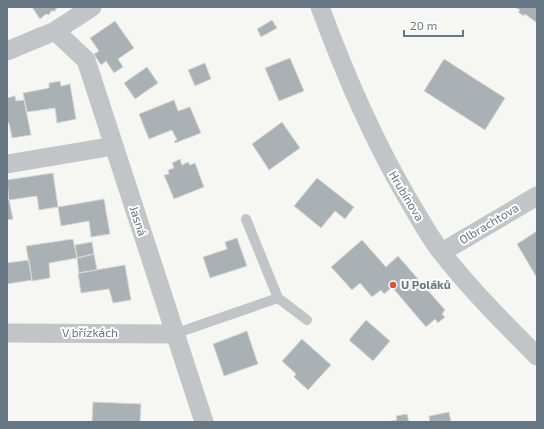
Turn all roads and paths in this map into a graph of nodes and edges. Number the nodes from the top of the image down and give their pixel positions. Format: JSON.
{"nodes":[{"id":1,"x":92,"y":7,"type":"edge"},
{"id":2,"x":320,"y":7,"type":"edge"},
{"id":3,"x":55,"y":31,"type":"junction"},
{"id":4,"x":7,"y":52,"type":"edge"},
{"id":5,"x":114,"y":146,"type":"junction"},
{"id":6,"x":7,"y":164,"type":"edge"},
{"id":7,"x":537,"y":196,"type":"edge"},
{"id":8,"x":246,"y":219,"type":"dead end"},
{"id":9,"x":442,"y":252,"type":"junction"},
{"id":10,"x":278,"y":298,"type":"junction"},
{"id":11,"x":307,"y":320,"type":"dead end"},
{"id":12,"x":7,"y":333,"type":"edge"},
{"id":13,"x":174,"y":334,"type":"junction"},
{"id":14,"x":537,"y":356,"type":"edge"},
{"id":15,"x":204,"y":422,"type":"edge"}],
"edges":[{"from":1,"to":3,"type":"street"},
{"from":2,"to":9,"type":"street","name":"Hrubínova"},
{"from":3,"to":4,"type":"street"},
{"from":3,"to":5,"type":"street","name":"Jasná"},
{"from":5,"to":6,"type":"street"},
{"from":5,"to":13,"type":"street","name":"Jasná"},
{"from":7,"to":9,"type":"street","name":"Olbrachtova"},
{"from":8,"to":10,"type":"lane"},
{"from":9,"to":14,"type":"street","name":"Hrubínova"},
{"from":10,"to":11,"type":"lane"},
{"from":10,"to":13,"type":"lane"},
{"from":12,"to":13,"type":"street","name":"V břízkách"},
{"from":13,"to":15,"type":"street","name":"Jasná"}]}
